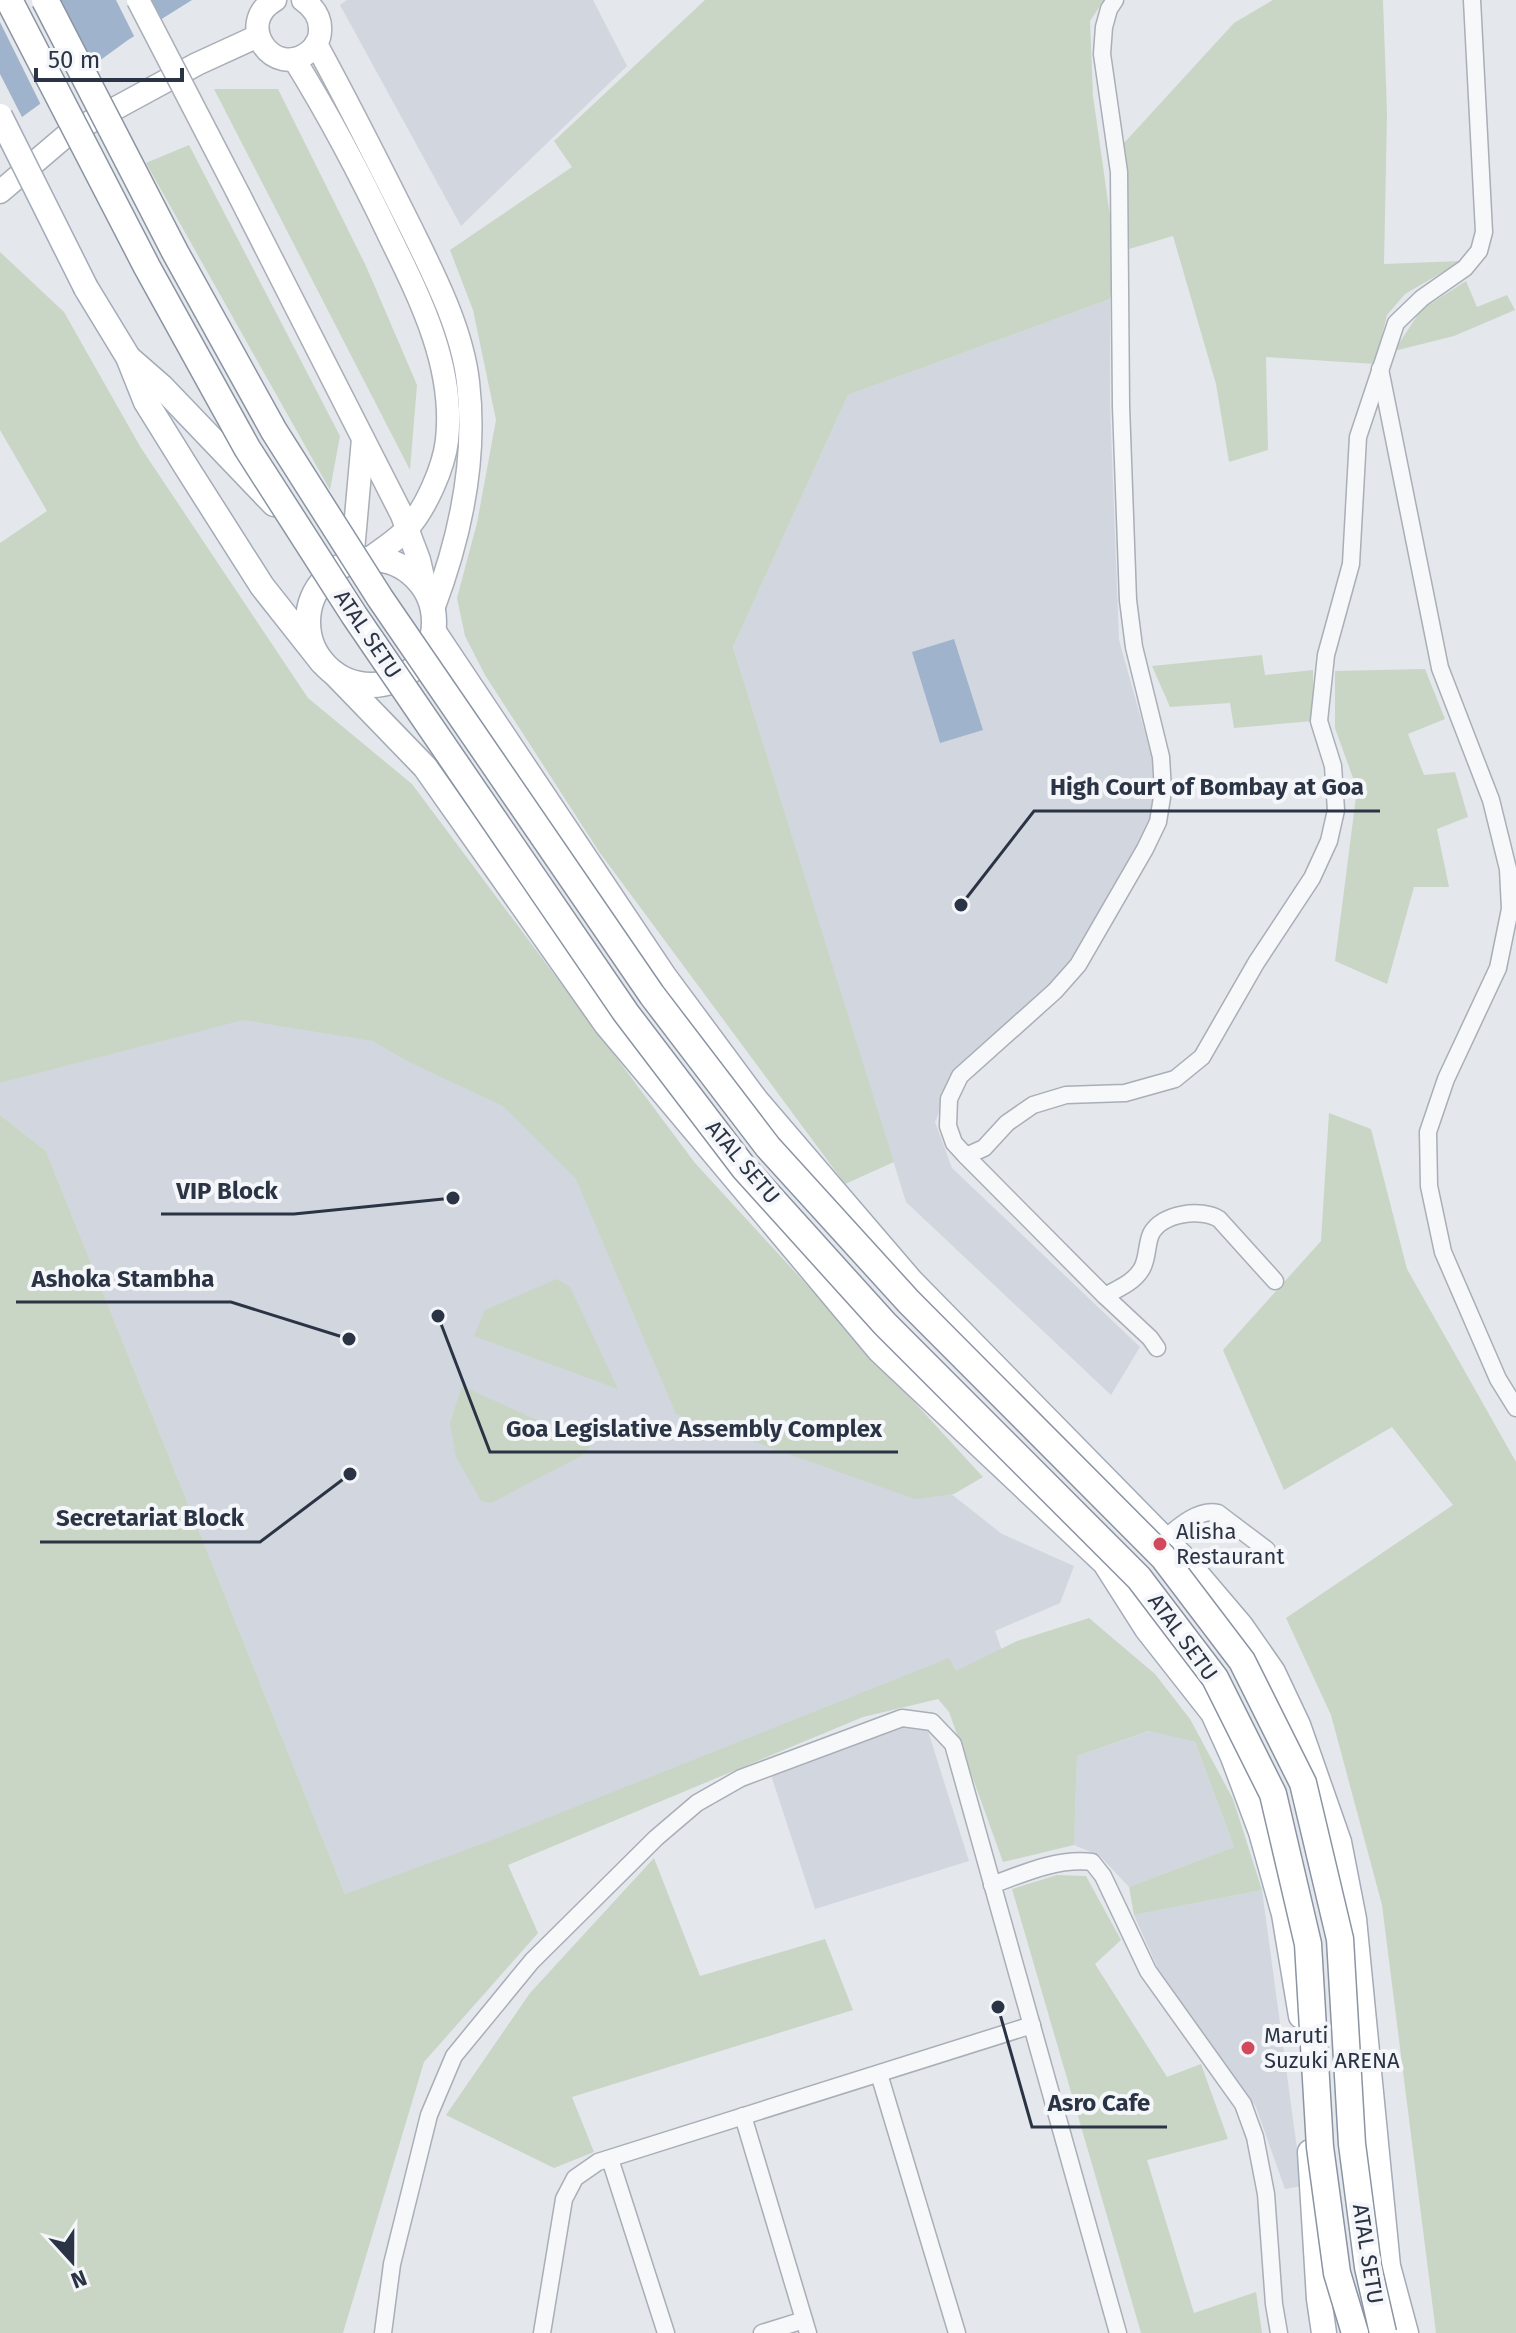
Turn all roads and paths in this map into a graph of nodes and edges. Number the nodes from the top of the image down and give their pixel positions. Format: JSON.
{"nodes":[{"id":1,"x":9,"y":0,"type":"edge"},
{"id":2,"x":45,"y":0,"type":"edge"},
{"id":3,"x":138,"y":0,"type":"edge"},
{"id":4,"x":275,"y":0,"type":"edge"},
{"id":5,"x":303,"y":0,"type":"edge"},
{"id":6,"x":1115,"y":0,"type":"edge"},
{"id":7,"x":1472,"y":0,"type":"edge"},
{"id":8,"x":258,"y":36,"type":"junction"},
{"id":9,"x":316,"y":44,"type":"junction"},
{"id":10,"x":294,"y":59,"type":"junction"},
{"id":11,"x":0,"y":116,"type":"edge"},
{"id":12,"x":0,"y":192,"type":"edge"},
{"id":13,"x":128,"y":357,"type":"junction"},
{"id":14,"x":1379,"y":367,"type":"junction"},
{"id":15,"x":363,"y":438,"type":"junction"},
{"id":16,"x":407,"y":529,"type":"junction"},
{"id":17,"x":352,"y":564,"type":"junction"},
{"id":18,"x":431,"y":610,"type":"junction"},
{"id":19,"x":328,"y":668,"type":"junction"},
{"id":20,"x":966,"y":1156,"type":"junction"},
{"id":21,"x":1275,"y":1281,"type":"dead end"},
{"id":22,"x":1105,"y":1296,"type":"junction"},
{"id":23,"x":1157,"y":1348,"type":"dead end"},
{"id":24,"x":1516,"y":1408,"type":"edge"},
{"id":25,"x":1164,"y":1539,"type":"junction"},
{"id":26,"x":1267,"y":1550,"type":"dead end"},
{"id":27,"x":992,"y":1885,"type":"junction"},
{"id":28,"x":1032,"y":2025,"type":"junction"},
{"id":29,"x":879,"y":2074,"type":"junction"},
{"id":30,"x":743,"y":2116,"type":"junction"},
{"id":31,"x":610,"y":2159,"type":"junction"},
{"id":32,"x":806,"y":2327,"type":"edge"},
{"id":33,"x":383,"y":2333,"type":"edge"},
{"id":34,"x":542,"y":2333,"type":"edge"},
{"id":35,"x":666,"y":2333,"type":"edge"},
{"id":36,"x":762,"y":2333,"type":"edge"},
{"id":37,"x":957,"y":2333,"type":"edge"},
{"id":38,"x":1118,"y":2333,"type":"edge"},
{"id":39,"x":1279,"y":2333,"type":"edge"},
{"id":40,"x":1324,"y":2333,"type":"edge"},
{"id":41,"x":1355,"y":2333,"type":"edge"},
{"id":42,"x":1383,"y":2333,"type":"edge"},
{"id":43,"x":1406,"y":2333,"type":"edge"}],
"edges":[{"from":1,"to":41,"type":"highway","name":"ATAL SETU","bridge":true},
{"from":2,"to":42,"type":"highway","name":"ATAL SETU","bridge":true},
{"from":3,"to":15,"type":"main road","bridge":true},
{"from":4,"to":8,"type":"main road"},
{"from":5,"to":9,"type":"main road"},
{"from":6,"to":20,"type":"street"},
{"from":7,"to":14,"type":"street"},
{"from":8,"to":10,"type":"main road"},
{"from":8,"to":12,"type":"main road"},
{"from":9,"to":10,"type":"main road"},
{"from":9,"to":18,"type":"main road"},
{"from":10,"to":16,"type":"main road"},
{"from":11,"to":13,"type":"main road","bridge":true},
{"from":13,"to":17,"type":"main road"},
{"from":13,"to":19,"type":"main road"},
{"from":14,"to":20,"type":"street"},
{"from":14,"to":24,"type":"street"},
{"from":15,"to":16,"type":"main road"},
{"from":15,"to":17,"type":"main road"},
{"from":16,"to":17,"type":"main road"},
{"from":16,"to":18,"type":"main road"},
{"from":17,"to":18,"type":"main road"},
{"from":17,"to":19,"type":"main road"},
{"from":18,"to":19,"type":"main road"},
{"from":18,"to":25,"type":"main road"},
{"from":19,"to":40,"type":"main road"},
{"from":20,"to":22,"type":"street"},
{"from":21,"to":22,"type":"street"},
{"from":22,"to":23,"type":"street"},
{"from":25,"to":26,"type":"street"},
{"from":25,"to":43,"type":"main road"},
{"from":27,"to":28,"type":"street"},
{"from":27,"to":33,"type":"street"},
{"from":27,"to":39,"type":"street"},
{"from":28,"to":29,"type":"street"},
{"from":28,"to":38,"type":"street"},
{"from":29,"to":30,"type":"street"},
{"from":29,"to":37,"type":"street"},
{"from":30,"to":31,"type":"street"},
{"from":30,"to":32,"type":"street"},
{"from":31,"to":34,"type":"street"},
{"from":31,"to":35,"type":"street"},
{"from":32,"to":36,"type":"street"}]}
